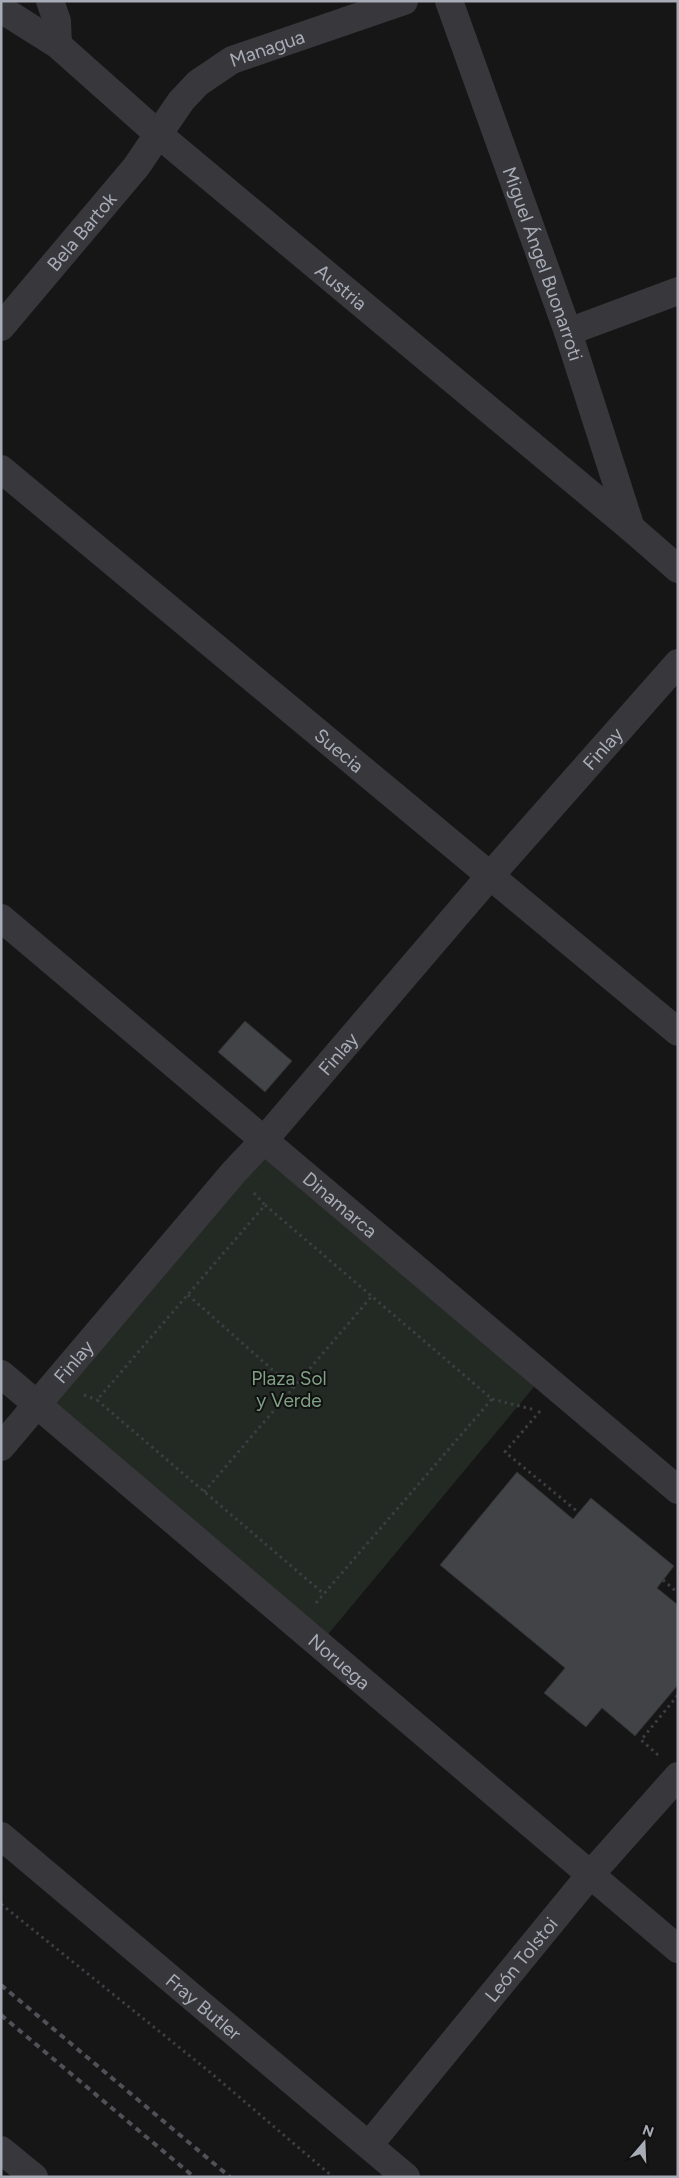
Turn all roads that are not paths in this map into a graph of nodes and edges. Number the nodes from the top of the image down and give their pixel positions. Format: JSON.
{"nodes":[{"id":1,"x":50,"y":1,"type":"edge"},
{"id":2,"x":404,"y":1,"type":"edge"},
{"id":3,"x":449,"y":1,"type":"edge"},
{"id":4,"x":1,"y":10,"type":"edge"},
{"id":5,"x":58,"y":45,"type":"junction"},
{"id":6,"x":158,"y":134,"type":"junction"},
{"id":7,"x":678,"y":291,"type":"edge"},
{"id":8,"x":1,"y":327,"type":"edge"},
{"id":9,"x":568,"y":332,"type":"junction"},
{"id":10,"x":1,"y":469,"type":"edge"},
{"id":11,"x":631,"y":528,"type":"junction"},
{"id":12,"x":678,"y":570,"type":"edge"},
{"id":13,"x":678,"y":663,"type":"edge"},
{"id":14,"x":489,"y":877,"type":"junction"},
{"id":15,"x":1,"y":918,"type":"edge"},
{"id":16,"x":678,"y":1032,"type":"edge"},
{"id":17,"x":265,"y":1139,"type":"junction"},
{"id":18,"x":1,"y":1374,"type":"edge"},
{"id":19,"x":37,"y":1404,"type":"junction"},
{"id":20,"x":1,"y":1447,"type":"edge"},
{"id":21,"x":678,"y":1490,"type":"edge"},
{"id":22,"x":670,"y":1767,"type":"edge"},
{"id":23,"x":1,"y":1836,"type":"edge"},
{"id":24,"x":590,"y":1875,"type":"junction"},
{"id":25,"x":678,"y":1948,"type":"edge"},
{"id":26,"x":369,"y":2146,"type":"junction"},
{"id":27,"x":1,"y":2150,"type":"edge"},
{"id":28,"x":34,"y":2177,"type":"edge"},
{"id":29,"x":406,"y":2177,"type":"edge"}],
"edges":[{"from":1,"to":5,"type":"street"},
{"from":2,"to":6,"type":"street","name":"Managua"},
{"from":3,"to":9,"type":"street","name":"Miguel Ángel Buonarroti"},
{"from":4,"to":5,"type":"street","name":"Austria"},
{"from":5,"to":6,"type":"street","name":"Austria"},
{"from":6,"to":8,"type":"street","name":"Bela Bartok"},
{"from":6,"to":11,"type":"street","name":"Austria"},
{"from":7,"to":9,"type":"street"},
{"from":9,"to":11,"type":"street","name":"Miguel Ángel Buonarroti"},
{"from":10,"to":14,"type":"street","name":"Suecia"},
{"from":11,"to":12,"type":"street","name":"Austria"},
{"from":13,"to":14,"type":"street","name":"Finlay"},
{"from":14,"to":16,"type":"street","name":"Suecia"},
{"from":14,"to":17,"type":"street","name":"Finlay"},
{"from":15,"to":17,"type":"street","name":"Dinamarca"},
{"from":17,"to":19,"type":"street","name":"Finlay"},
{"from":17,"to":21,"type":"street","name":"Dinamarca"},
{"from":18,"to":19,"type":"street","name":"Noruega"},
{"from":19,"to":20,"type":"street","name":"Finlay"},
{"from":19,"to":24,"type":"street","name":"Noruega"},
{"from":22,"to":24,"type":"street","name":"León Tolstoi"},
{"from":23,"to":26,"type":"street","name":"Fray Butler"},
{"from":24,"to":25,"type":"street","name":"Noruega"},
{"from":24,"to":26,"type":"street","name":"León Tolstoi"},
{"from":26,"to":29,"type":"street","name":"Fray Butler"},
{"from":27,"to":28,"type":"street"}]}
